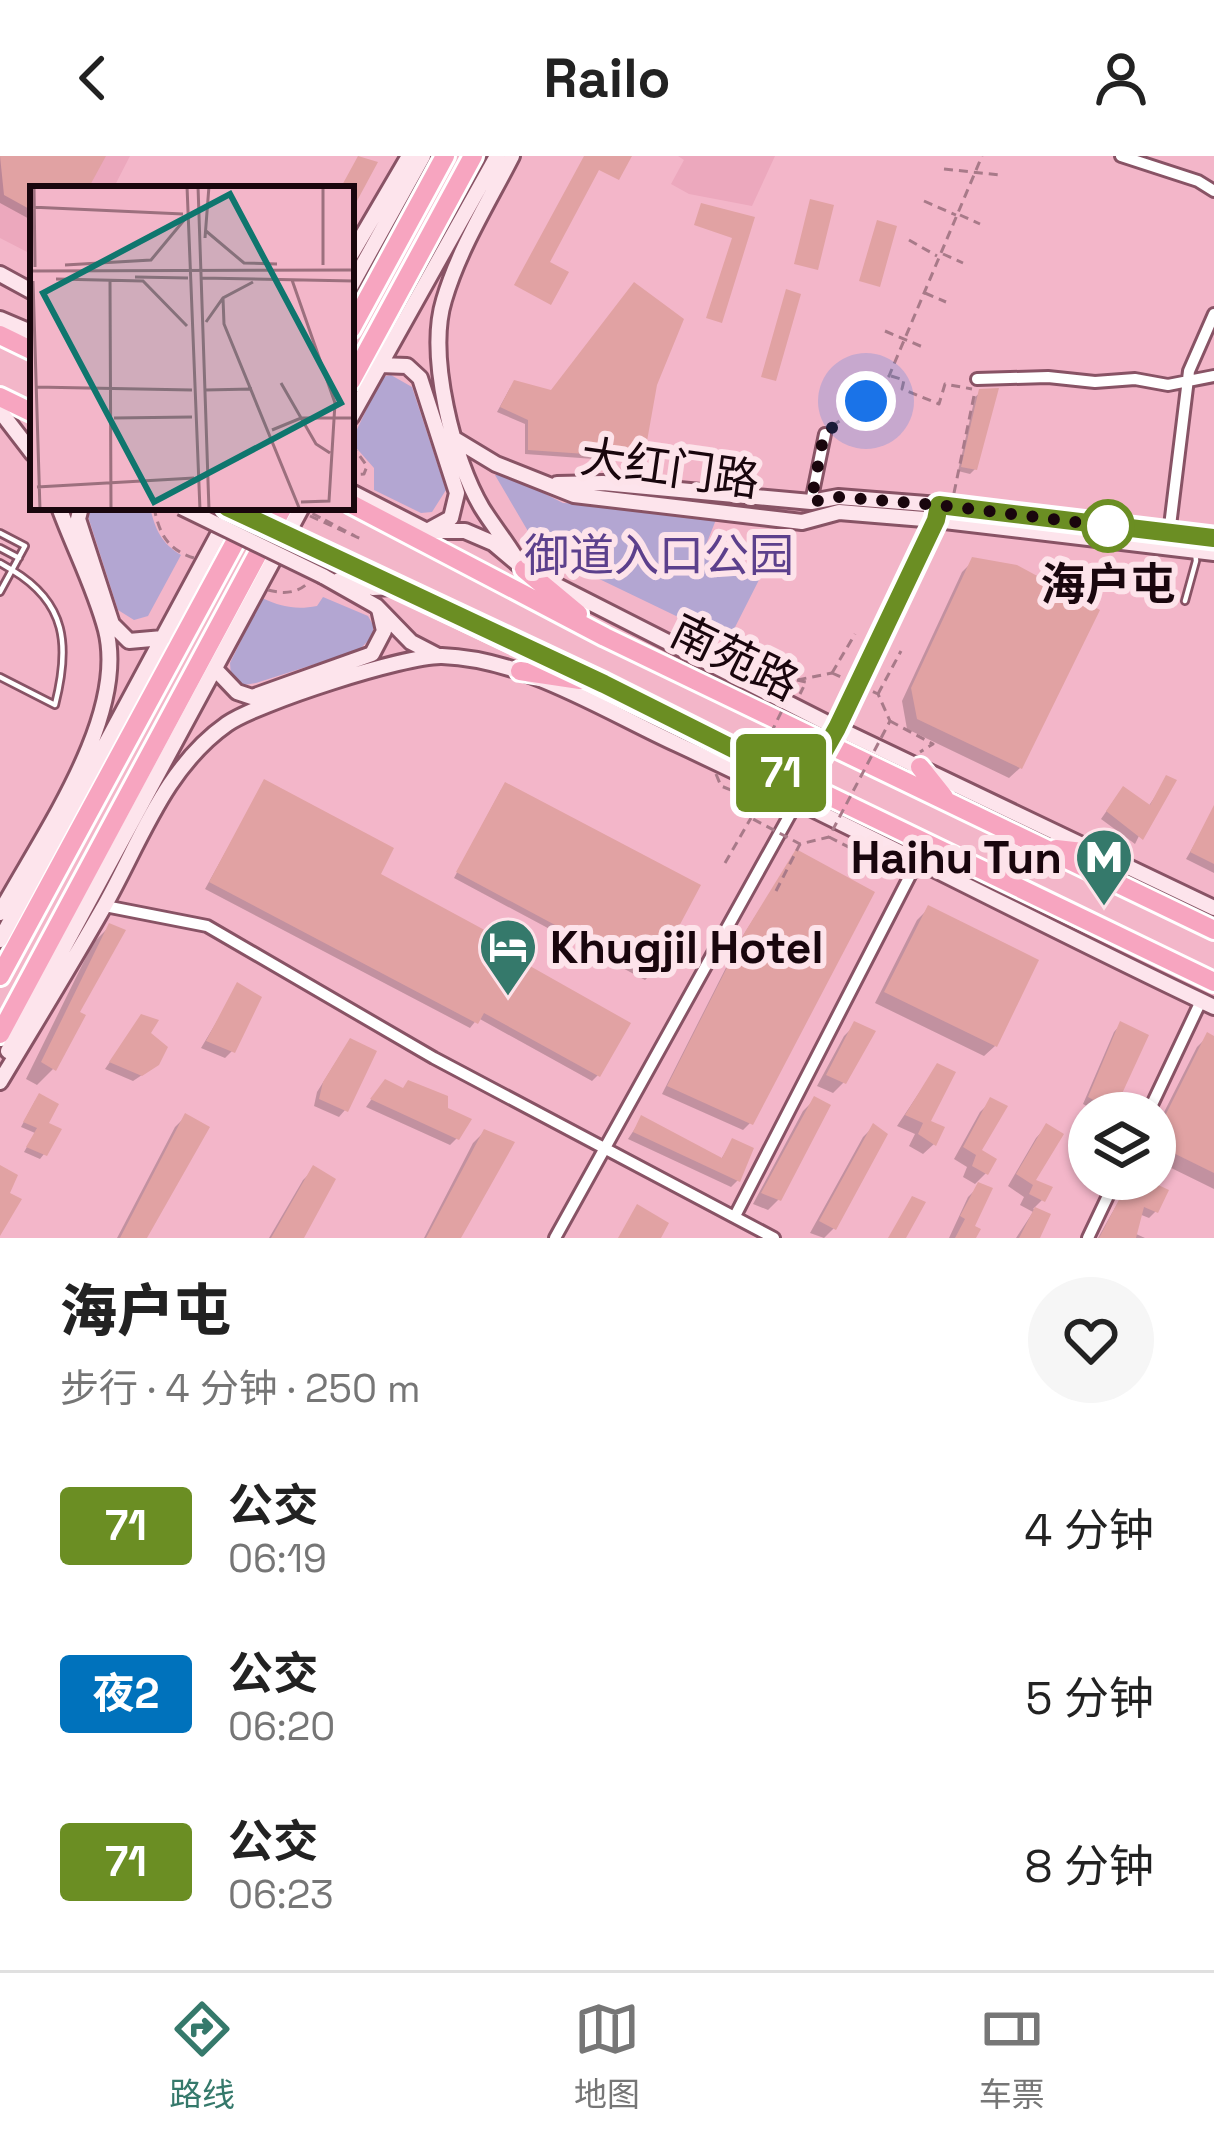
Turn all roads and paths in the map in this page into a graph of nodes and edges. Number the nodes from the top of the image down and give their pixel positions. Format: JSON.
{"nodes":[{"id":1,"x":409,"y":156,"type":"edge"},
{"id":2,"x":423,"y":156,"type":"edge"},
{"id":3,"x":445,"y":156,"type":"edge"},
{"id":4,"x":473,"y":156,"type":"edge"},
{"id":5,"x":496,"y":156,"type":"edge"},
{"id":6,"x":512,"y":156,"type":"edge"},
{"id":7,"x":982,"y":156,"type":"edge"},
{"id":8,"x":1121,"y":156,"type":"edge"},
{"id":9,"x":944,"y":170,"type":"dead end"},
{"id":10,"x":976,"y":172,"type":"junction"},
{"id":11,"x":1000,"y":175,"type":"dead end"},
{"id":12,"x":1214,"y":191,"type":"edge"},
{"id":13,"x":924,"y":202,"type":"dead end"},
{"id":14,"x":958,"y":215,"type":"junction"},
{"id":15,"x":980,"y":224,"type":"dead end"},
{"id":16,"x":909,"y":240,"type":"dead end"},
{"id":17,"x":354,"y":249,"type":"edge"},
{"id":18,"x":940,"y":255,"type":"junction"},
{"id":19,"x":963,"y":263,"type":"dead end"},
{"id":20,"x":0,"y":274,"type":"edge"},
{"id":21,"x":354,"y":281,"type":"edge"},
{"id":22,"x":30,"y":290,"type":"edge"},
{"id":23,"x":923,"y":292,"type":"junction"},
{"id":24,"x":946,"y":302,"type":"dead end"},
{"id":25,"x":1214,"y":314,"type":"edge"},
{"id":26,"x":0,"y":319,"type":"edge"},
{"id":27,"x":354,"y":323,"type":"edge"},
{"id":28,"x":885,"y":331,"type":"dead end"},
{"id":29,"x":30,"y":332,"type":"edge"},
{"id":30,"x":0,"y":335,"type":"edge"},
{"id":31,"x":905,"y":340,"type":"junction"},
{"id":32,"x":925,"y":348,"type":"dead end"},
{"id":33,"x":30,"y":350,"type":"edge"},
{"id":34,"x":380,"y":365,"type":"junction"},
{"id":35,"x":354,"y":374,"type":"edge"},
{"id":36,"x":889,"y":376,"type":"junction"},
{"id":37,"x":1214,"y":376,"type":"edge"},
{"id":38,"x":1188,"y":380,"type":"junction"},
{"id":39,"x":976,"y":384,"type":"junction"},
{"id":40,"x":0,"y":397,"type":"edge"},
{"id":41,"x":0,"y":411,"type":"edge"},
{"id":42,"x":30,"y":412,"type":"edge"},
{"id":43,"x":354,"y":412,"type":"edge"},
{"id":44,"x":0,"y":426,"type":"edge"},
{"id":45,"x":824,"y":434,"type":"joint"},
{"id":46,"x":453,"y":438,"type":"junction"},
{"id":47,"x":30,"y":447,"type":"edge"},
{"id":48,"x":354,"y":448,"type":"edge"},
{"id":49,"x":545,"y":484,"type":"junction"},
{"id":50,"x":354,"y":489,"type":"edge"},
{"id":51,"x":354,"y":492,"type":"edge"},
{"id":52,"x":354,"y":492,"type":"edge"},
{"id":53,"x":811,"y":502,"type":"junction"},
{"id":54,"x":60,"y":510,"type":"edge"},
{"id":55,"x":80,"y":510,"type":"edge"},
{"id":56,"x":155,"y":510,"type":"edge"},
{"id":57,"x":186,"y":510,"type":"edge"},
{"id":58,"x":228,"y":510,"type":"edge"},
{"id":59,"x":236,"y":510,"type":"edge"},
{"id":60,"x":252,"y":510,"type":"edge"},
{"id":61,"x":281,"y":510,"type":"edge"},
{"id":62,"x":303,"y":510,"type":"edge"},
{"id":63,"x":942,"y":511,"type":"junction"},
{"id":64,"x":428,"y":531,"type":"junction"},
{"id":65,"x":0,"y":533,"type":"edge"},
{"id":66,"x":1169,"y":534,"type":"junction"},
{"id":67,"x":1214,"y":538,"type":"edge"},
{"id":68,"x":1194,"y":543,"type":"junction"},
{"id":69,"x":0,"y":548,"type":"edge"},
{"id":70,"x":1214,"y":553,"type":"edge"},
{"id":71,"x":19,"y":558,"type":"junction"},
{"id":72,"x":195,"y":559,"type":"dead end"},
{"id":73,"x":0,"y":563,"type":"edge"},
{"id":74,"x":524,"y":569,"type":"junction"},
{"id":75,"x":12,"y":570,"type":"junction"},
{"id":76,"x":316,"y":576,"type":"junction"},
{"id":77,"x":396,"y":587,"type":"junction"},
{"id":78,"x":267,"y":589,"type":"dead end"},
{"id":79,"x":0,"y":592,"type":"edge"},
{"id":80,"x":1185,"y":601,"type":"dead end"},
{"id":81,"x":379,"y":609,"type":"junction"},
{"id":82,"x":855,"y":634,"type":"dead end"},
{"id":83,"x":605,"y":637,"type":"junction"},
{"id":84,"x":163,"y":638,"type":"junction"},
{"id":85,"x":901,"y":651,"type":"dead end"},
{"id":86,"x":438,"y":656,"type":"junction"},
{"id":87,"x":216,"y":670,"type":"junction"},
{"id":88,"x":520,"y":670,"type":"junction"},
{"id":89,"x":832,"y":673,"type":"junction"},
{"id":90,"x":0,"y":677,"type":"edge"},
{"id":91,"x":797,"y":680,"type":"junction"},
{"id":92,"x":604,"y":684,"type":"junction"},
{"id":93,"x":878,"y":694,"type":"junction"},
{"id":94,"x":794,"y":706,"type":"junction"},
{"id":95,"x":890,"y":721,"type":"junction"},
{"id":96,"x":832,"y":737,"type":"junction"},
{"id":97,"x":933,"y":744,"type":"dead end"},
{"id":98,"x":920,"y":767,"type":"junction"},
{"id":99,"x":721,"y":786,"type":"dead end"},
{"id":100,"x":800,"y":793,"type":"junction"},
{"id":101,"x":741,"y":794,"type":"junction"},
{"id":102,"x":951,"y":805,"type":"junction"},
{"id":103,"x":751,"y":818,"type":"junction"},
{"id":104,"x":829,"y":837,"type":"junction"},
{"id":105,"x":800,"y":844,"type":"junction"},
{"id":106,"x":1040,"y":847,"type":"junction"},
{"id":107,"x":1110,"y":855,"type":"junction"},
{"id":108,"x":868,"y":857,"type":"dead end"},
{"id":109,"x":918,"y":860,"type":"junction"},
{"id":110,"x":725,"y":862,"type":"dead end"},
{"id":111,"x":776,"y":891,"type":"dead end"},
{"id":112,"x":104,"y":906,"type":"junction"},
{"id":113,"x":1214,"y":908,"type":"edge"},
{"id":114,"x":0,"y":913,"type":"edge"},
{"id":115,"x":1214,"y":930,"type":"edge"},
{"id":116,"x":0,"y":940,"type":"edge"},
{"id":117,"x":0,"y":976,"type":"edge"},
{"id":118,"x":1214,"y":982,"type":"edge"},
{"id":119,"x":1207,"y":1004,"type":"edge"},
{"id":120,"x":0,"y":1034,"type":"edge"},
{"id":121,"x":0,"y":1066,"type":"edge"},
{"id":122,"x":0,"y":1082,"type":"edge"},
{"id":123,"x":1159,"y":1092,"type":"edge"},
{"id":124,"x":606,"y":1149,"type":"junction"},
{"id":125,"x":1106,"y":1200,"type":"edge"},
{"id":126,"x":735,"y":1216,"type":"junction"},
{"id":127,"x":555,"y":1238,"type":"edge"},
{"id":128,"x":774,"y":1238,"type":"edge"},
{"id":129,"x":1088,"y":1238,"type":"edge"}],
"edges":[{"from":1,"to":17,"type":"street"},
{"from":2,"to":21,"type":"street"},
{"from":3,"to":27,"type":"highway"},
{"from":4,"to":35,"type":"highway"},
{"from":5,"to":34,"type":"street"},
{"from":6,"to":46,"type":"street"},
{"from":7,"to":10,"type":"path"},
{"from":8,"to":12,"type":"street"},
{"from":9,"to":10,"type":"path"},
{"from":10,"to":11,"type":"path"},
{"from":10,"to":14,"type":"path"},
{"from":13,"to":14,"type":"path"},
{"from":14,"to":15,"type":"path"},
{"from":14,"to":18,"type":"path"},
{"from":16,"to":18,"type":"path"},
{"from":18,"to":19,"type":"path"},
{"from":18,"to":23,"type":"path"},
{"from":20,"to":22,"type":"street"},
{"from":23,"to":24,"type":"path"},
{"from":23,"to":31,"type":"path"},
{"from":25,"to":38,"type":"street"},
{"from":26,"to":29,"type":"street"},
{"from":28,"to":31,"type":"path"},
{"from":30,"to":33,"type":"highway"},
{"from":31,"to":32,"type":"path"},
{"from":31,"to":36,"type":"path"},
{"from":34,"to":43,"type":"street"},
{"from":34,"to":64,"type":"street"},
{"from":36,"to":39,"type":"path"},
{"from":36,"to":45,"type":"path"},
{"from":37,"to":38,"type":"street"},
{"from":38,"to":39,"type":"street"},
{"from":38,"to":66,"type":"street"},
{"from":39,"to":63,"type":"path"},
{"from":40,"to":42,"type":"highway"},
{"from":41,"to":47,"type":"street"},
{"from":44,"to":47,"type":"street"},
{"from":45,"to":53,"type":"street"},
{"from":46,"to":49,"type":"street","name":"大红门路"},
{"from":46,"to":74,"type":"street"},
{"from":48,"to":50,"type":"path"},
{"from":49,"to":53,"type":"street","name":"大红门路"},
{"from":49,"to":63,"type":"street","name":"大红门路"},
{"from":51,"to":64,"type":"street"},
{"from":52,"to":83,"type":"highway","name":"南苑路"},
{"from":53,"to":63,"type":"street","name":"大红门路"},
{"from":54,"to":114,"type":"street"},
{"from":55,"to":84,"type":"street"},
{"from":56,"to":72,"type":"path"},
{"from":57,"to":76,"type":"street","bridge":true},
{"from":58,"to":84,"type":"street"},
{"from":59,"to":77,"type":"highway","name":"南苑路","bridge":true},
{"from":60,"to":117,"type":"highway"},
{"from":61,"to":120,"type":"highway"},
{"from":62,"to":62,"type":"path","bridge":true},
{"from":62,"to":87,"type":"street"},
{"from":63,"to":66,"type":"street","name":"大红门路"},
{"from":63,"to":68,"type":"street","name":"大红门路"},
{"from":63,"to":96,"type":"street"},
{"from":64,"to":74,"type":"street"},
{"from":65,"to":71,"type":"lane"},
{"from":66,"to":68,"type":"street","name":"大红门路"},
{"from":67,"to":68,"type":"street","name":"大红门路"},
{"from":68,"to":70,"type":"street","name":"大红门路"},
{"from":68,"to":80,"type":"lane"},
{"from":69,"to":71,"type":"lane"},
{"from":71,"to":75,"type":"lane"},
{"from":73,"to":75,"type":"lane"},
{"from":74,"to":83,"type":"highway"},
{"from":74,"to":94,"type":"street"},
{"from":75,"to":79,"type":"lane"},
{"from":75,"to":90,"type":"lane"},
{"from":76,"to":77,"type":"street"},
{"from":76,"to":78,"type":"path"},
{"from":76,"to":81,"type":"street"},
{"from":77,"to":92,"type":"highway","name":"南苑路"},
{"from":81,"to":86,"type":"street"},
{"from":81,"to":87,"type":"street"},
{"from":82,"to":89,"type":"path"},
{"from":83,"to":96,"type":"highway","name":"南苑路"},
{"from":84,"to":116,"type":"street"},
{"from":85,"to":93,"type":"path"},
{"from":86,"to":88,"type":"street"},
{"from":86,"to":112,"type":"street"},
{"from":87,"to":121,"type":"street"},
{"from":88,"to":92,"type":"highway"},
{"from":88,"to":100,"type":"street"},
{"from":89,"to":91,"type":"path","bridge":true},
{"from":89,"to":93,"type":"path","bridge":true},
{"from":91,"to":94,"type":"path"},
{"from":91,"to":101,"type":"path","bridge":true},
{"from":92,"to":100,"type":"highway","name":"南苑路"},
{"from":93,"to":95,"type":"path","bridge":true},
{"from":94,"to":96,"type":"street"},
{"from":95,"to":97,"type":"path"},
{"from":95,"to":104,"type":"path","bridge":true},
{"from":96,"to":98,"type":"street"},
{"from":96,"to":100,"type":"street"},
{"from":96,"to":102,"type":"highway","name":"南苑路"},
{"from":98,"to":102,"type":"highway"},
{"from":98,"to":107,"type":"street"},
{"from":99,"to":101,"type":"path"},
{"from":100,"to":109,"type":"street"},
{"from":100,"to":118,"type":"highway","name":"南苑路"},
{"from":100,"to":124,"type":"street"},
{"from":101,"to":103,"type":"path","bridge":true},
{"from":102,"to":106,"type":"highway","name":"南苑路"},
{"from":103,"to":105,"type":"path","bridge":true},
{"from":103,"to":110,"type":"path"},
{"from":104,"to":105,"type":"path","bridge":true},
{"from":104,"to":108,"type":"path"},
{"from":105,"to":111,"type":"path"},
{"from":106,"to":107,"type":"highway"},
{"from":106,"to":115,"type":"highway","name":"南苑路"},
{"from":107,"to":113,"type":"street"},
{"from":109,"to":119,"type":"street"},
{"from":109,"to":126,"type":"street"},
{"from":112,"to":122,"type":"street"},
{"from":112,"to":124,"type":"street"},
{"from":119,"to":123,"type":"street"},
{"from":124,"to":126,"type":"street"},
{"from":124,"to":127,"type":"street"},
{"from":125,"to":129,"type":"street"},
{"from":126,"to":128,"type":"street"}]}
